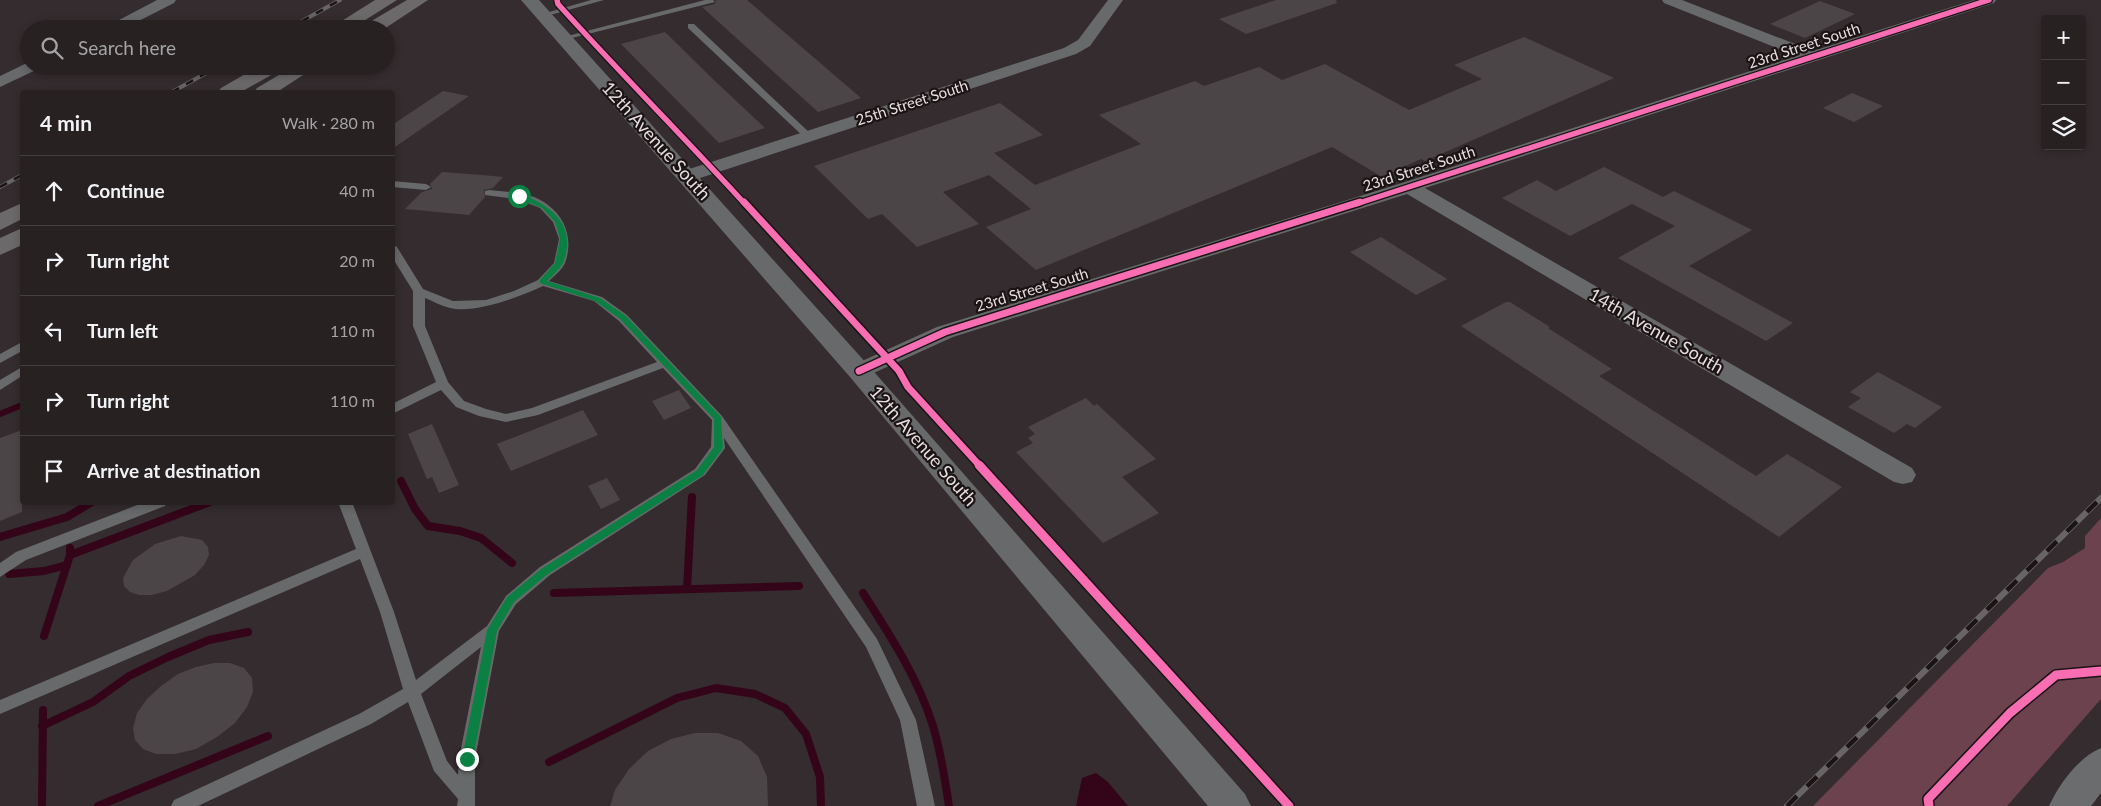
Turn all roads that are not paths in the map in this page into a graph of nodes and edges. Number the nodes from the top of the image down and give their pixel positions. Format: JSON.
{"nodes":[{"id":1,"x":169,"y":0,"type":"edge"},
{"id":2,"x":388,"y":0,"type":"edge"},
{"id":3,"x":419,"y":0,"type":"edge"},
{"id":4,"x":600,"y":0,"type":"edge"},
{"id":5,"x":709,"y":0,"type":"edge"},
{"id":6,"x":1116,"y":0,"type":"edge"},
{"id":7,"x":1669,"y":0,"type":"edge"},
{"id":8,"x":1989,"y":0,"type":"edge"},
{"id":9,"x":536,"y":7,"type":"edge"},
{"id":10,"x":128,"y":20,"type":"edge"},
{"id":11,"x":354,"y":20,"type":"edge"},
{"id":12,"x":385,"y":20,"type":"edge"},
{"id":13,"x":691,"y":26,"type":"dead end"},
{"id":14,"x":564,"y":38,"type":"junction"},
{"id":15,"x":1813,"y":57,"type":"junction"},
{"id":16,"x":20,"y":72,"type":"edge"},
{"id":17,"x":258,"y":75,"type":"edge"},
{"id":18,"x":293,"y":75,"type":"edge"},
{"id":19,"x":0,"y":82,"type":"edge"},
{"id":20,"x":232,"y":90,"type":"edge"},
{"id":21,"x":267,"y":90,"type":"edge"},
{"id":22,"x":808,"y":136,"type":"junction"},
{"id":23,"x":687,"y":176,"type":"junction"},
{"id":24,"x":395,"y":184,"type":"edge"},
{"id":25,"x":1409,"y":187,"type":"junction"},
{"id":26,"x":426,"y":188,"type":"dead end"},
{"id":27,"x":489,"y":194,"type":"dead end"},
{"id":28,"x":20,"y":211,"type":"edge"},
{"id":29,"x":0,"y":223,"type":"edge"},
{"id":30,"x":20,"y":236,"type":"edge"},
{"id":31,"x":0,"y":248,"type":"edge"},
{"id":32,"x":395,"y":252,"type":"edge"},
{"id":33,"x":542,"y":282,"type":"junction"},
{"id":34,"x":418,"y":291,"type":"junction"},
{"id":35,"x":20,"y":347,"type":"edge"},
{"id":36,"x":0,"y":359,"type":"edge"},
{"id":37,"x":665,"y":363,"type":"junction"},
{"id":38,"x":859,"y":371,"type":"junction"},
{"id":39,"x":20,"y":372,"type":"edge"},
{"id":40,"x":443,"y":384,"type":"junction"},
{"id":41,"x":0,"y":386,"type":"edge"},
{"id":42,"x":395,"y":408,"type":"edge"},
{"id":43,"x":718,"y":419,"type":"junction"},
{"id":44,"x":1903,"y":475,"type":"dead end"},
{"id":45,"x":152,"y":505,"type":"edge"},
{"id":46,"x":346,"y":505,"type":"edge"},
{"id":47,"x":363,"y":552,"type":"junction"},
{"id":48,"x":21,"y":556,"type":"junction"},
{"id":49,"x":0,"y":563,"type":"edge"},
{"id":50,"x":0,"y":571,"type":"edge"},
{"id":51,"x":492,"y":630,"type":"junction"},
{"id":52,"x":412,"y":692,"type":"junction"},
{"id":53,"x":0,"y":707,"type":"edge"},
{"id":54,"x":2101,"y":765,"type":"edge"},
{"id":55,"x":465,"y":800,"type":"edge"},
{"id":56,"x":180,"y":806,"type":"edge"},
{"id":57,"x":926,"y":806,"type":"edge"},
{"id":58,"x":1232,"y":806,"type":"edge"},
{"id":59,"x":2068,"y":806,"type":"edge"}],
"edges":[{"from":1,"to":10,"type":"street"},
{"from":2,"to":11,"type":"main road"},
{"from":3,"to":12,"type":"main road"},
{"from":4,"to":9,"type":"lane"},
{"from":5,"to":14,"type":"lane"},
{"from":6,"to":22,"type":"street","name":"25th Street South"},
{"from":7,"to":15,"type":"street"},
{"from":8,"to":15,"type":"street","name":"23rd Street South"},
{"from":9,"to":14,"type":"street","name":"12th Avenue South"},
{"from":13,"to":22,"type":"lane"},
{"from":14,"to":23,"type":"street","name":"12th Avenue South"},
{"from":15,"to":25,"type":"street","name":"23rd Street South"},
{"from":16,"to":19,"type":"street"},
{"from":17,"to":20,"type":"main road"},
{"from":18,"to":21,"type":"main road"},
{"from":22,"to":23,"type":"street","name":"25th Street South"},
{"from":23,"to":38,"type":"street","name":"12th Avenue South"},
{"from":24,"to":26,"type":"lane"},
{"from":25,"to":38,"type":"street","name":"23rd Street South"},
{"from":25,"to":44,"type":"street","name":"14th Avenue South"},
{"from":27,"to":33,"type":"lane"},
{"from":28,"to":29,"type":"main road"},
{"from":30,"to":31,"type":"main road"},
{"from":32,"to":34,"type":"lane"},
{"from":33,"to":34,"type":"lane"},
{"from":33,"to":37,"type":"lane"},
{"from":34,"to":40,"type":"lane"},
{"from":35,"to":36,"type":"lane"},
{"from":37,"to":40,"type":"lane"},
{"from":37,"to":43,"type":"lane"},
{"from":38,"to":58,"type":"street","name":"12th Avenue South"},
{"from":39,"to":41,"type":"lane"},
{"from":40,"to":42,"type":"lane"},
{"from":43,"to":51,"type":"lane"},
{"from":43,"to":57,"type":"lane"},
{"from":45,"to":48,"type":"lane"},
{"from":46,"to":47,"type":"lane"},
{"from":47,"to":52,"type":"lane"},
{"from":47,"to":53,"type":"lane"},
{"from":48,"to":49,"type":"lane"},
{"from":48,"to":50,"type":"lane"},
{"from":51,"to":52,"type":"lane"},
{"from":51,"to":55,"type":"lane"},
{"from":52,"to":55,"type":"lane"},
{"from":52,"to":56,"type":"lane"},
{"from":54,"to":59,"type":"main road"}]}
